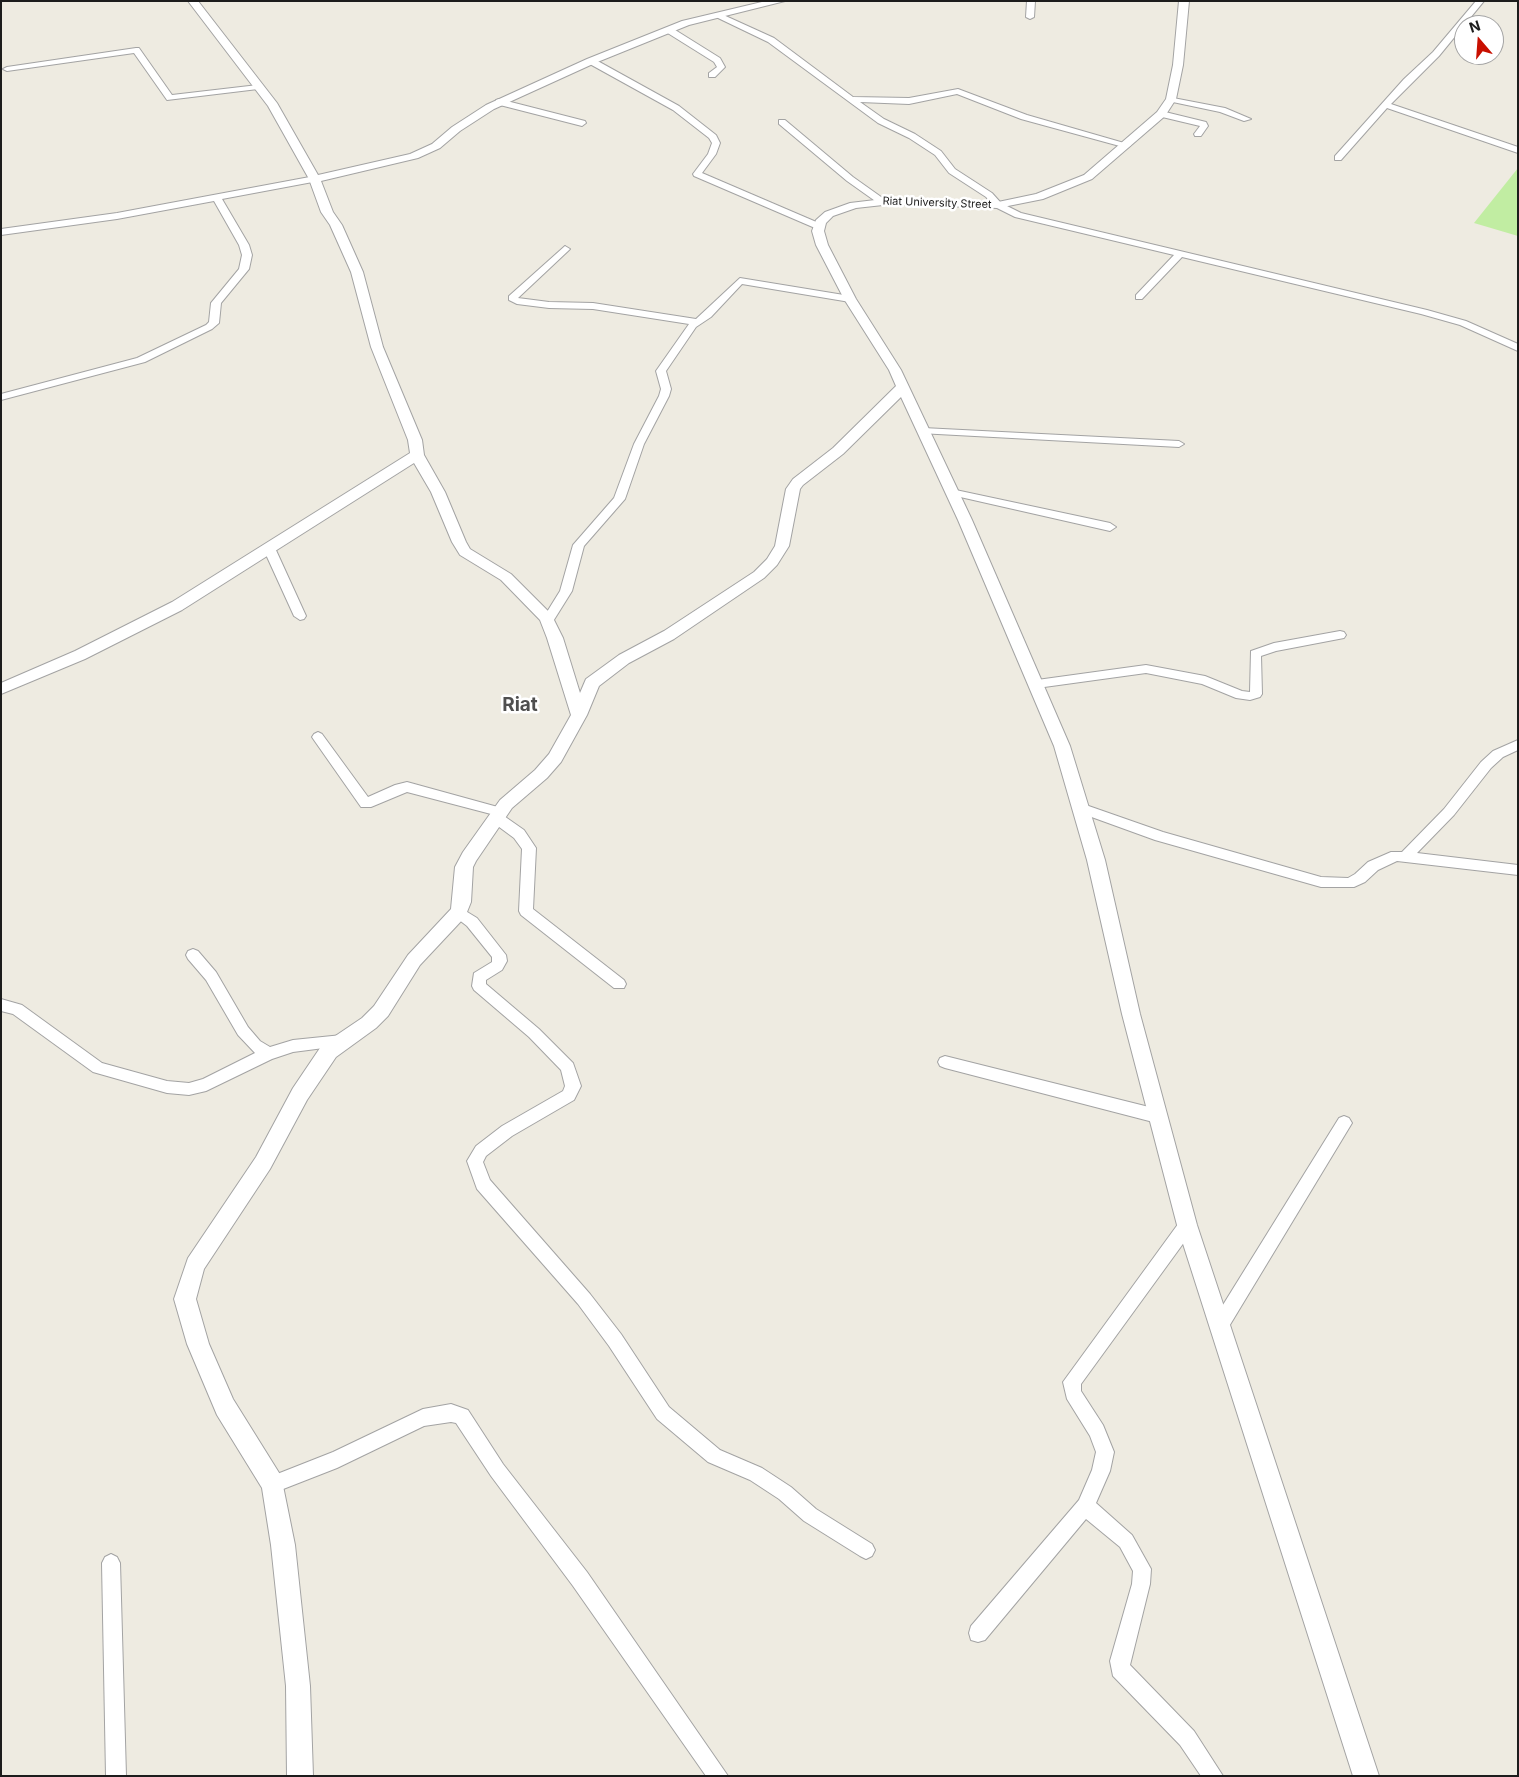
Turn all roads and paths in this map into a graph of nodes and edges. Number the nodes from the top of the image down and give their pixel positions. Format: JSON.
{"nodes":[{"id":1,"x":193,"y":1,"type":"edge"},
{"id":2,"x":780,"y":1,"type":"edge"},
{"id":3,"x":1031,"y":1,"type":"edge"},
{"id":4,"x":1184,"y":1,"type":"edge"},
{"id":5,"x":1480,"y":1,"type":"edge"},
{"id":6,"x":719,"y":15,"type":"junction"},
{"id":7,"x":1030,"y":17,"type":"dead end"},
{"id":8,"x":670,"y":30,"type":"junction"},
{"id":9,"x":591,"y":61,"type":"junction"},
{"id":10,"x":7,"y":69,"type":"dead end"},
{"id":11,"x":712,"y":75,"type":"dead end"},
{"id":12,"x":258,"y":87,"type":"junction"},
{"id":13,"x":852,"y":99,"type":"junction"},
{"id":14,"x":1171,"y":99,"type":"junction"},
{"id":15,"x":499,"y":102,"type":"junction"},
{"id":16,"x":1385,"y":105,"type":"junction"},
{"id":17,"x":1161,"y":114,"type":"junction"},
{"id":18,"x":1247,"y":118,"type":"dead end"},
{"id":19,"x":582,"y":122,"type":"dead end"},
{"id":20,"x":782,"y":122,"type":"dead end"},
{"id":21,"x":1198,"y":134,"type":"dead end"},
{"id":22,"x":1127,"y":145,"type":"junction"},
{"id":23,"x":1518,"y":150,"type":"edge"},
{"id":24,"x":1338,"y":158,"type":"dead end"},
{"id":25,"x":315,"y":179,"type":"junction"},
{"id":26,"x":218,"y":199,"type":"junction"},
{"id":27,"x":881,"y":201,"type":"junction"},
{"id":28,"x":998,"y":205,"type":"junction"},
{"id":29,"x":818,"y":226,"type":"junction"},
{"id":30,"x":1,"y":232,"type":"edge"},
{"id":31,"x":565,"y":249,"type":"dead end"},
{"id":32,"x":1179,"y":255,"type":"junction"},
{"id":33,"x":1139,"y":297,"type":"dead end"},
{"id":34,"x":850,"y":299,"type":"junction"},
{"id":35,"x":697,"y":322,"type":"junction"},
{"id":36,"x":1518,"y":348,"type":"edge"},
{"id":37,"x":903,"y":387,"type":"junction"},
{"id":38,"x":1,"y":397,"type":"edge"},
{"id":39,"x":923,"y":431,"type":"junction"},
{"id":40,"x":1180,"y":444,"type":"dead end"},
{"id":41,"x":416,"y":455,"type":"junction"},
{"id":42,"x":952,"y":492,"type":"junction"},
{"id":43,"x":1110,"y":527,"type":"dead end"},
{"id":44,"x":269,"y":548,"type":"junction"},
{"id":45,"x":300,"y":616,"type":"dead end"},
{"id":46,"x":548,"y":620,"type":"junction"},
{"id":47,"x":1340,"y":635,"type":"dead end"},
{"id":48,"x":1037,"y":684,"type":"junction"},
{"id":49,"x":1,"y":689,"type":"edge"},
{"id":50,"x":579,"y":715,"type":"junction"},
{"id":51,"x":318,"y":737,"type":"dead end"},
{"id":52,"x":1518,"y":745,"type":"edge"},
{"id":53,"x":1080,"y":808,"type":"junction"},
{"id":54,"x":498,"y":815,"type":"junction"},
{"id":55,"x":1406,"y":856,"type":"junction"},
{"id":56,"x":1518,"y":870,"type":"edge"},
{"id":57,"x":460,"y":912,"type":"junction"},
{"id":58,"x":193,"y":955,"type":"dead end"},
{"id":59,"x":619,"y":984,"type":"dead end"},
{"id":60,"x":1,"y":1004,"type":"edge"},
{"id":61,"x":342,"y":1041,"type":"junction"},
{"id":62,"x":268,"y":1054,"type":"junction"},
{"id":63,"x":945,"y":1062,"type":"dead end"},
{"id":64,"x":1157,"y":1116,"type":"junction"},
{"id":65,"x":1344,"y":1124,"type":"dead end"},
{"id":66,"x":1187,"y":1225,"type":"junction"},
{"id":67,"x":1219,"y":1327,"type":"junction"},
{"id":68,"x":273,"y":1484,"type":"junction"},
{"id":69,"x":1085,"y":1506,"type":"junction"},
{"id":70,"x":866,"y":1550,"type":"dead end"},
{"id":71,"x":111,"y":1563,"type":"dead end"},
{"id":72,"x":978,"y":1633,"type":"dead end"},
{"id":73,"x":116,"y":1776,"type":"edge"},
{"id":74,"x":300,"y":1776,"type":"edge"},
{"id":75,"x":718,"y":1776,"type":"edge"},
{"id":76,"x":1213,"y":1776,"type":"edge"},
{"id":77,"x":1366,"y":1776,"type":"edge"}],
"edges":[{"from":1,"to":12,"type":"street"},
{"from":2,"to":6,"type":"street"},
{"from":3,"to":7,"type":"street"},
{"from":4,"to":14,"type":"street","name":"Riat University Street"},
{"from":5,"to":16,"type":"street"},
{"from":6,"to":8,"type":"street"},
{"from":6,"to":13,"type":"street"},
{"from":8,"to":9,"type":"street"},
{"from":8,"to":11,"type":"street"},
{"from":9,"to":15,"type":"street"},
{"from":9,"to":29,"type":"street"},
{"from":10,"to":12,"type":"street"},
{"from":12,"to":25,"type":"street"},
{"from":13,"to":22,"type":"street"},
{"from":13,"to":28,"type":"street"},
{"from":14,"to":17,"type":"street","name":"Riat University Street"},
{"from":14,"to":18,"type":"street"},
{"from":15,"to":19,"type":"street"},
{"from":15,"to":25,"type":"street"},
{"from":16,"to":23,"type":"street"},
{"from":16,"to":24,"type":"street"},
{"from":17,"to":21,"type":"street"},
{"from":17,"to":22,"type":"street","name":"Riat University Street"},
{"from":20,"to":27,"type":"street"},
{"from":22,"to":28,"type":"street","name":"Riat University Street"},
{"from":25,"to":26,"type":"street"},
{"from":25,"to":41,"type":"street"},
{"from":26,"to":30,"type":"street"},
{"from":26,"to":38,"type":"street"},
{"from":27,"to":28,"type":"street","name":"Riat University Street"},
{"from":27,"to":29,"type":"street","name":"Riat University Street"},
{"from":28,"to":32,"type":"street"},
{"from":29,"to":34,"type":"street"},
{"from":31,"to":35,"type":"street"},
{"from":32,"to":33,"type":"street"},
{"from":32,"to":36,"type":"street"},
{"from":34,"to":35,"type":"street"},
{"from":34,"to":37,"type":"street"},
{"from":35,"to":46,"type":"street"},
{"from":37,"to":39,"type":"street"},
{"from":37,"to":50,"type":"street"},
{"from":39,"to":40,"type":"street"},
{"from":39,"to":42,"type":"street"},
{"from":41,"to":44,"type":"street"},
{"from":41,"to":46,"type":"street"},
{"from":42,"to":43,"type":"street"},
{"from":42,"to":48,"type":"street"},
{"from":44,"to":45,"type":"street"},
{"from":44,"to":49,"type":"street"},
{"from":46,"to":50,"type":"street"},
{"from":47,"to":48,"type":"street"},
{"from":48,"to":53,"type":"street"},
{"from":50,"to":54,"type":"street"},
{"from":51,"to":54,"type":"street"},
{"from":52,"to":55,"type":"street"},
{"from":53,"to":55,"type":"street"},
{"from":53,"to":64,"type":"street"},
{"from":54,"to":57,"type":"street"},
{"from":54,"to":59,"type":"street"},
{"from":55,"to":56,"type":"street"},
{"from":57,"to":61,"type":"street"},
{"from":57,"to":70,"type":"street"},
{"from":58,"to":62,"type":"street"},
{"from":60,"to":62,"type":"street"},
{"from":61,"to":62,"type":"street"},
{"from":61,"to":68,"type":"street"},
{"from":63,"to":64,"type":"street"},
{"from":64,"to":66,"type":"street"},
{"from":65,"to":67,"type":"street"},
{"from":66,"to":67,"type":"street"},
{"from":66,"to":69,"type":"street"},
{"from":67,"to":77,"type":"street"},
{"from":68,"to":74,"type":"street"},
{"from":68,"to":75,"type":"street"},
{"from":69,"to":72,"type":"street"},
{"from":69,"to":76,"type":"street"},
{"from":71,"to":73,"type":"street"}]}
